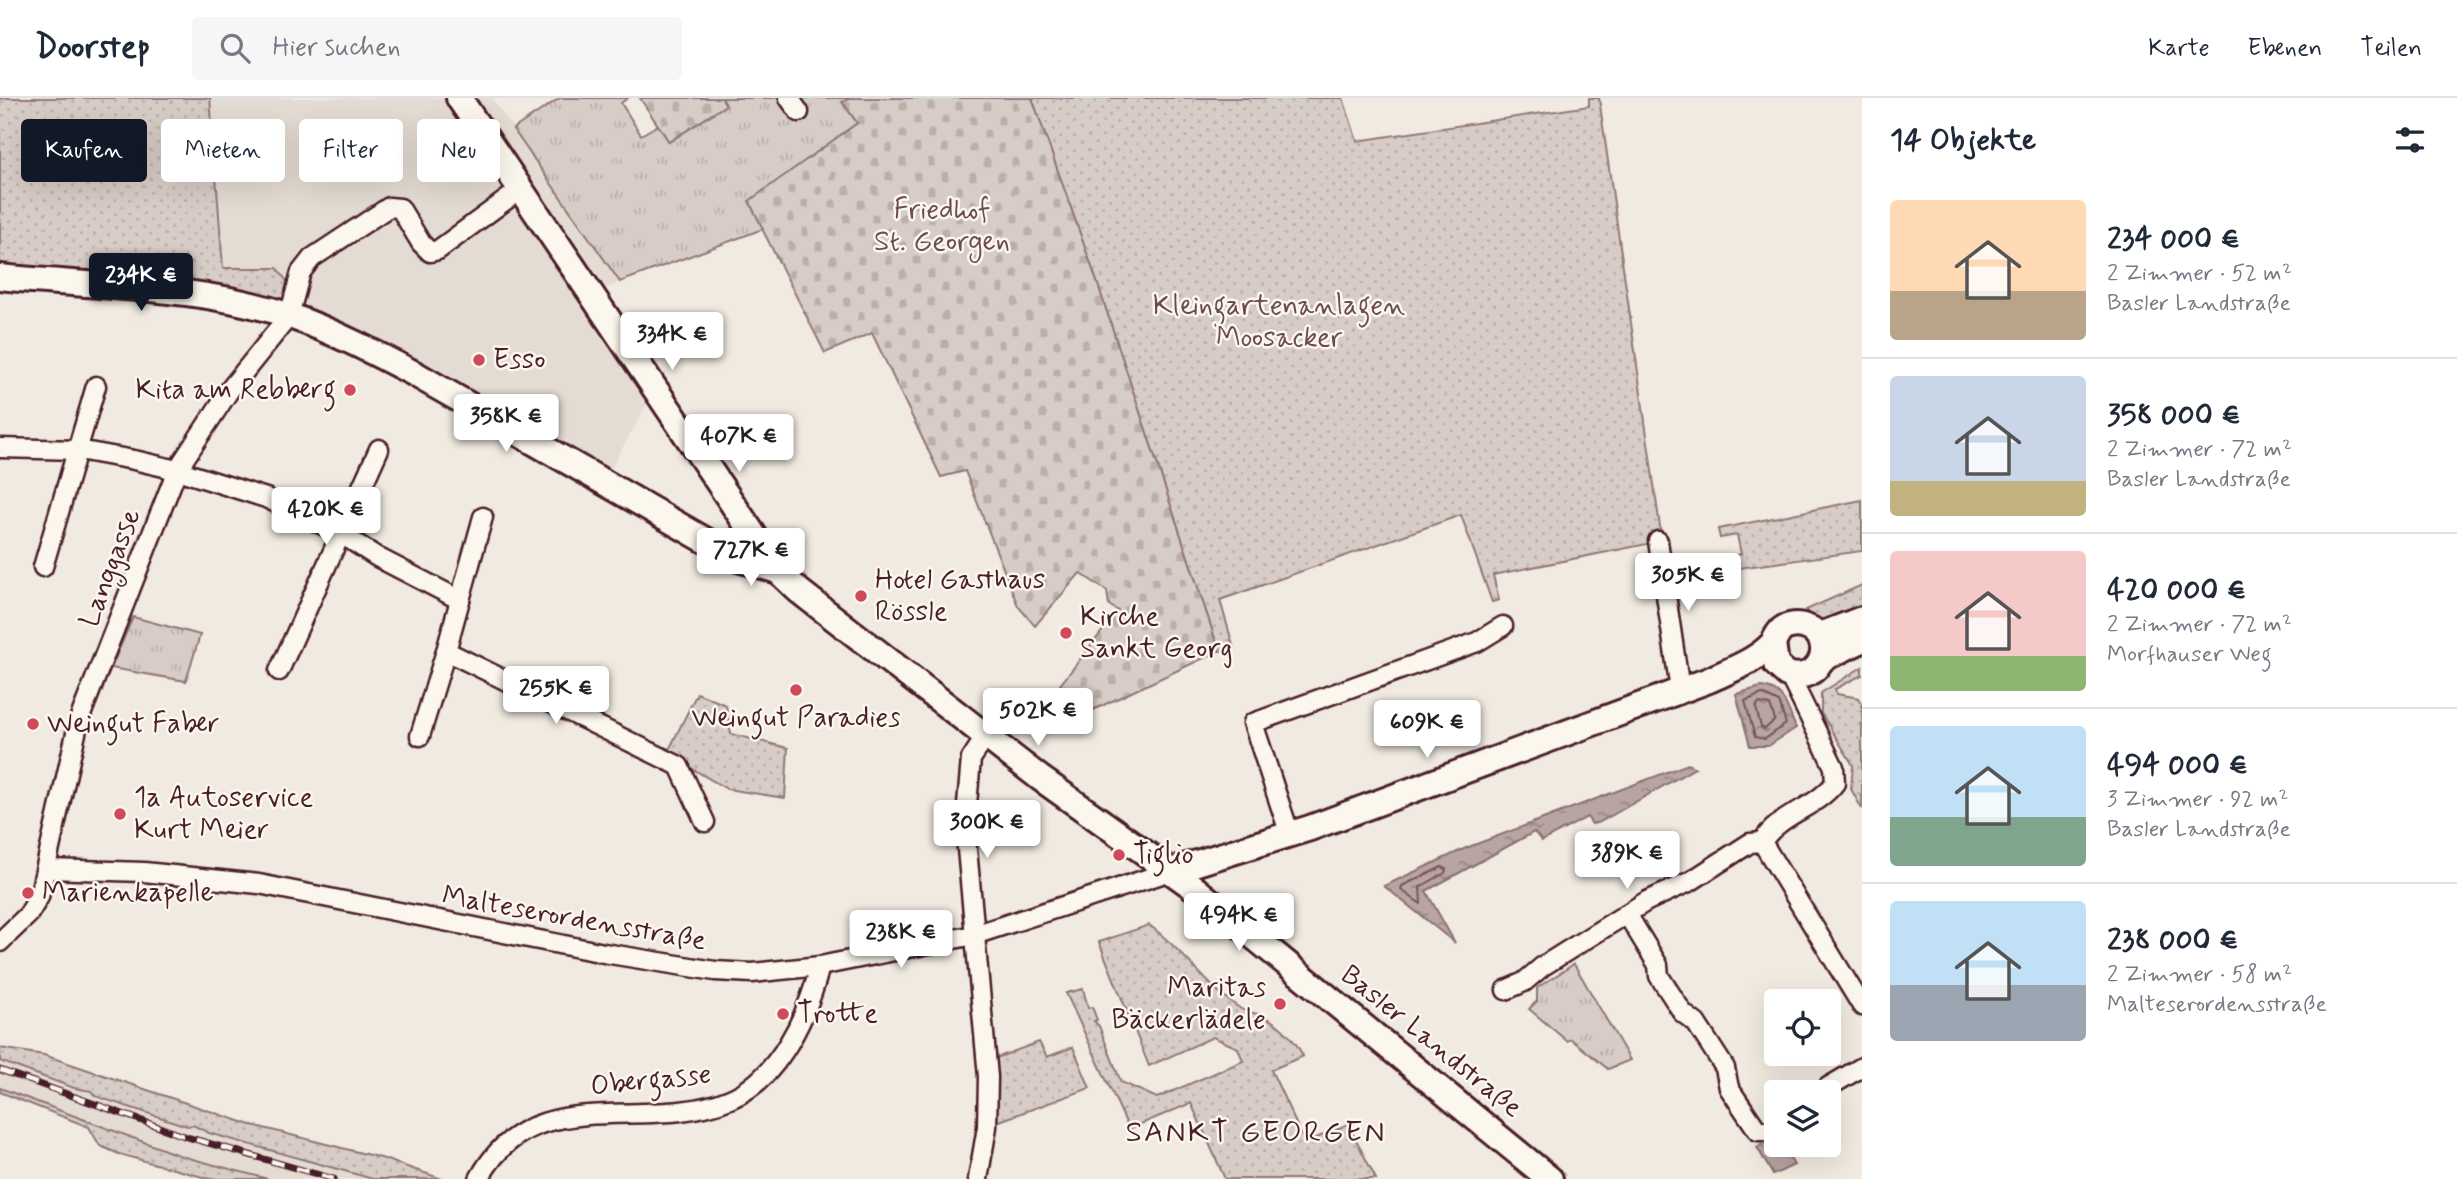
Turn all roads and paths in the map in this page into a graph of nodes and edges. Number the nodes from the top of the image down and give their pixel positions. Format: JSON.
{"nodes":[{"id":1,"x":459,"y":98,"type":"edge"},
{"id":2,"x":521,"y":189,"type":"junction"},
{"id":3,"x":0,"y":277,"type":"edge"},
{"id":4,"x":289,"y":316,"type":"junction"},
{"id":5,"x":96,"y":386,"type":"dead end"},
{"id":6,"x":0,"y":448,"type":"edge"},
{"id":7,"x":379,"y":449,"type":"dead end"},
{"id":8,"x":78,"y":450,"type":"junction"},
{"id":9,"x":177,"y":470,"type":"junction"},
{"id":10,"x":483,"y":517,"type":"dead end"},
{"id":11,"x":341,"y":533,"type":"junction"},
{"id":12,"x":1658,"y":541,"type":"dead end"},
{"id":13,"x":43,"y":567,"type":"dead end"},
{"id":14,"x":778,"y":571,"type":"junction"},
{"id":15,"x":460,"y":600,"type":"junction"},
{"id":16,"x":1862,"y":619,"type":"edge"},
{"id":17,"x":1503,"y":626,"type":"dead end"},
{"id":18,"x":1862,"y":640,"type":"edge"},
{"id":19,"x":1773,"y":643,"type":"junction"},
{"id":20,"x":446,"y":651,"type":"junction"},
{"id":21,"x":1803,"y":663,"type":"junction"},
{"id":22,"x":279,"y":671,"type":"dead end"},
{"id":23,"x":1709,"y":680,"type":"junction"},
{"id":24,"x":1680,"y":690,"type":"junction"},
{"id":25,"x":420,"y":736,"type":"dead end"},
{"id":26,"x":986,"y":736,"type":"junction"},
{"id":27,"x":705,"y":822,"type":"dead end"},
{"id":28,"x":1290,"y":835,"type":"junction"},
{"id":29,"x":1762,"y":842,"type":"junction"},
{"id":30,"x":47,"y":869,"type":"junction"},
{"id":31,"x":1171,"y":871,"type":"junction"},
{"id":32,"x":1627,"y":914,"type":"junction"},
{"id":33,"x":974,"y":935,"type":"junction"},
{"id":34,"x":0,"y":942,"type":"edge"},
{"id":35,"x":820,"y":966,"type":"junction"},
{"id":36,"x":1506,"y":990,"type":"dead end"},
{"id":37,"x":1862,"y":1006,"type":"edge"},
{"id":38,"x":1862,"y":1067,"type":"edge"},
{"id":39,"x":1840,"y":1080,"type":"edge"},
{"id":40,"x":1764,"y":1132,"type":"edge"},
{"id":41,"x":479,"y":1179,"type":"edge"},
{"id":42,"x":978,"y":1179,"type":"edge"},
{"id":43,"x":1550,"y":1179,"type":"edge"}],
"edges":[{"from":1,"to":2,"type":"street"},
{"from":2,"to":4,"type":"street"},
{"from":2,"to":14,"type":"street"},
{"from":3,"to":4,"type":"street","name":"Basler Landstraße"},
{"from":4,"to":9,"type":"street","name":"Langgasse"},
{"from":4,"to":14,"type":"street","name":"Basler Landstraße"},
{"from":5,"to":8,"type":"street"},
{"from":6,"to":8,"type":"street"},
{"from":7,"to":11,"type":"street"},
{"from":8,"to":9,"type":"street"},
{"from":8,"to":13,"type":"street"},
{"from":9,"to":11,"type":"street"},
{"from":9,"to":30,"type":"street","name":"Langgasse"},
{"from":10,"to":15,"type":"street"},
{"from":11,"to":15,"type":"street"},
{"from":11,"to":22,"type":"street"},
{"from":12,"to":24,"type":"street"},
{"from":14,"to":26,"type":"street","name":"Basler Landstraße"},
{"from":15,"to":20,"type":"street"},
{"from":16,"to":21,"type":"street"},
{"from":17,"to":28,"type":"street"},
{"from":18,"to":21,"type":"street"},
{"from":19,"to":21,"type":"street"},
{"from":19,"to":21,"type":"street"},
{"from":19,"to":23,"type":"street"},
{"from":20,"to":25,"type":"street"},
{"from":20,"to":27,"type":"street"},
{"from":21,"to":23,"type":"street"},
{"from":21,"to":29,"type":"street"},
{"from":23,"to":24,"type":"street"},
{"from":24,"to":28,"type":"street"},
{"from":26,"to":31,"type":"street","name":"Basler Landstraße"},
{"from":26,"to":33,"type":"street"},
{"from":28,"to":31,"type":"street"},
{"from":29,"to":32,"type":"street"},
{"from":29,"to":37,"type":"street"},
{"from":30,"to":34,"type":"street"},
{"from":30,"to":35,"type":"street","name":"Malteserordensstraße"},
{"from":31,"to":33,"type":"street","name":"Malteserordensstraße"},
{"from":31,"to":43,"type":"street","name":"Basler Landstraße"},
{"from":32,"to":36,"type":"street"},
{"from":32,"to":40,"type":"street"},
{"from":33,"to":35,"type":"street","name":"Malteserordensstraße"},
{"from":33,"to":42,"type":"street"},
{"from":35,"to":41,"type":"street","name":"Obergasse"},
{"from":38,"to":39,"type":"street"}]}
